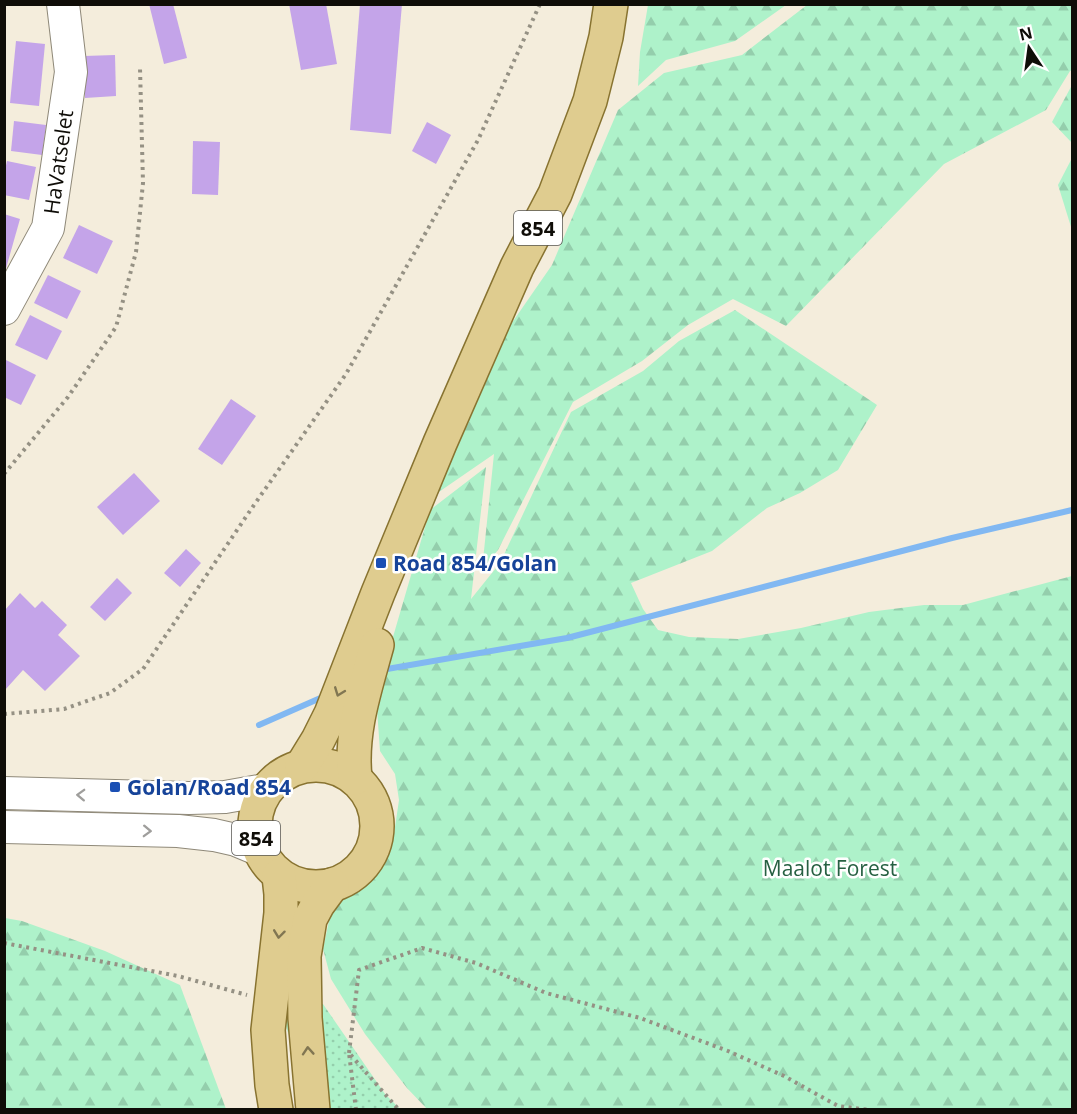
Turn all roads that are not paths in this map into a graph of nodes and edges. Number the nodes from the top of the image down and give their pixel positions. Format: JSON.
{"nodes":[{"id":1,"x":63,"y":4,"type":"edge"},
{"id":2,"x":611,"y":4,"type":"edge"},
{"id":3,"x":4,"y":309,"type":"edge"},
{"id":4,"x":440,"y":443,"type":"junction"},
{"id":5,"x":302,"y":766,"type":"junction"},
{"id":6,"x":355,"y":778,"type":"junction"},
{"id":7,"x":265,"y":790,"type":"junction"},
{"id":8,"x":4,"y":793,"type":"edge"},
{"id":9,"x":4,"y":827,"type":"edge"},
{"id":10,"x":260,"y":850,"type":"junction"},
{"id":11,"x":279,"y":876,"type":"junction"},
{"id":12,"x":332,"y":885,"type":"junction"},
{"id":13,"x":276,"y":1110,"type":"edge"},
{"id":14,"x":313,"y":1110,"type":"edge"}],
"edges":[{"from":1,"to":3,"type":"street","name":"HaVatselet"},
{"from":2,"to":4,"type":"main road","number":"854"},
{"from":4,"to":5,"type":"main road","number":"854","one_way":true},
{"from":4,"to":6,"type":"main road","number":"854"},
{"from":5,"to":6,"type":"main road","number":"854"},
{"from":5,"to":7,"type":"main road","number":"854"},
{"from":6,"to":12,"type":"main road","number":"854"},
{"from":7,"to":8,"type":"street","one_way":true},
{"from":7,"to":10,"type":"main road","number":"854"},
{"from":9,"to":10,"type":"street","one_way":true},
{"from":10,"to":11,"type":"main road","number":"854"},
{"from":11,"to":12,"type":"main road","number":"854"},
{"from":11,"to":13,"type":"main road","number":"854","one_way":true},
{"from":14,"to":12,"type":"main road","number":"854","one_way":true}]}
